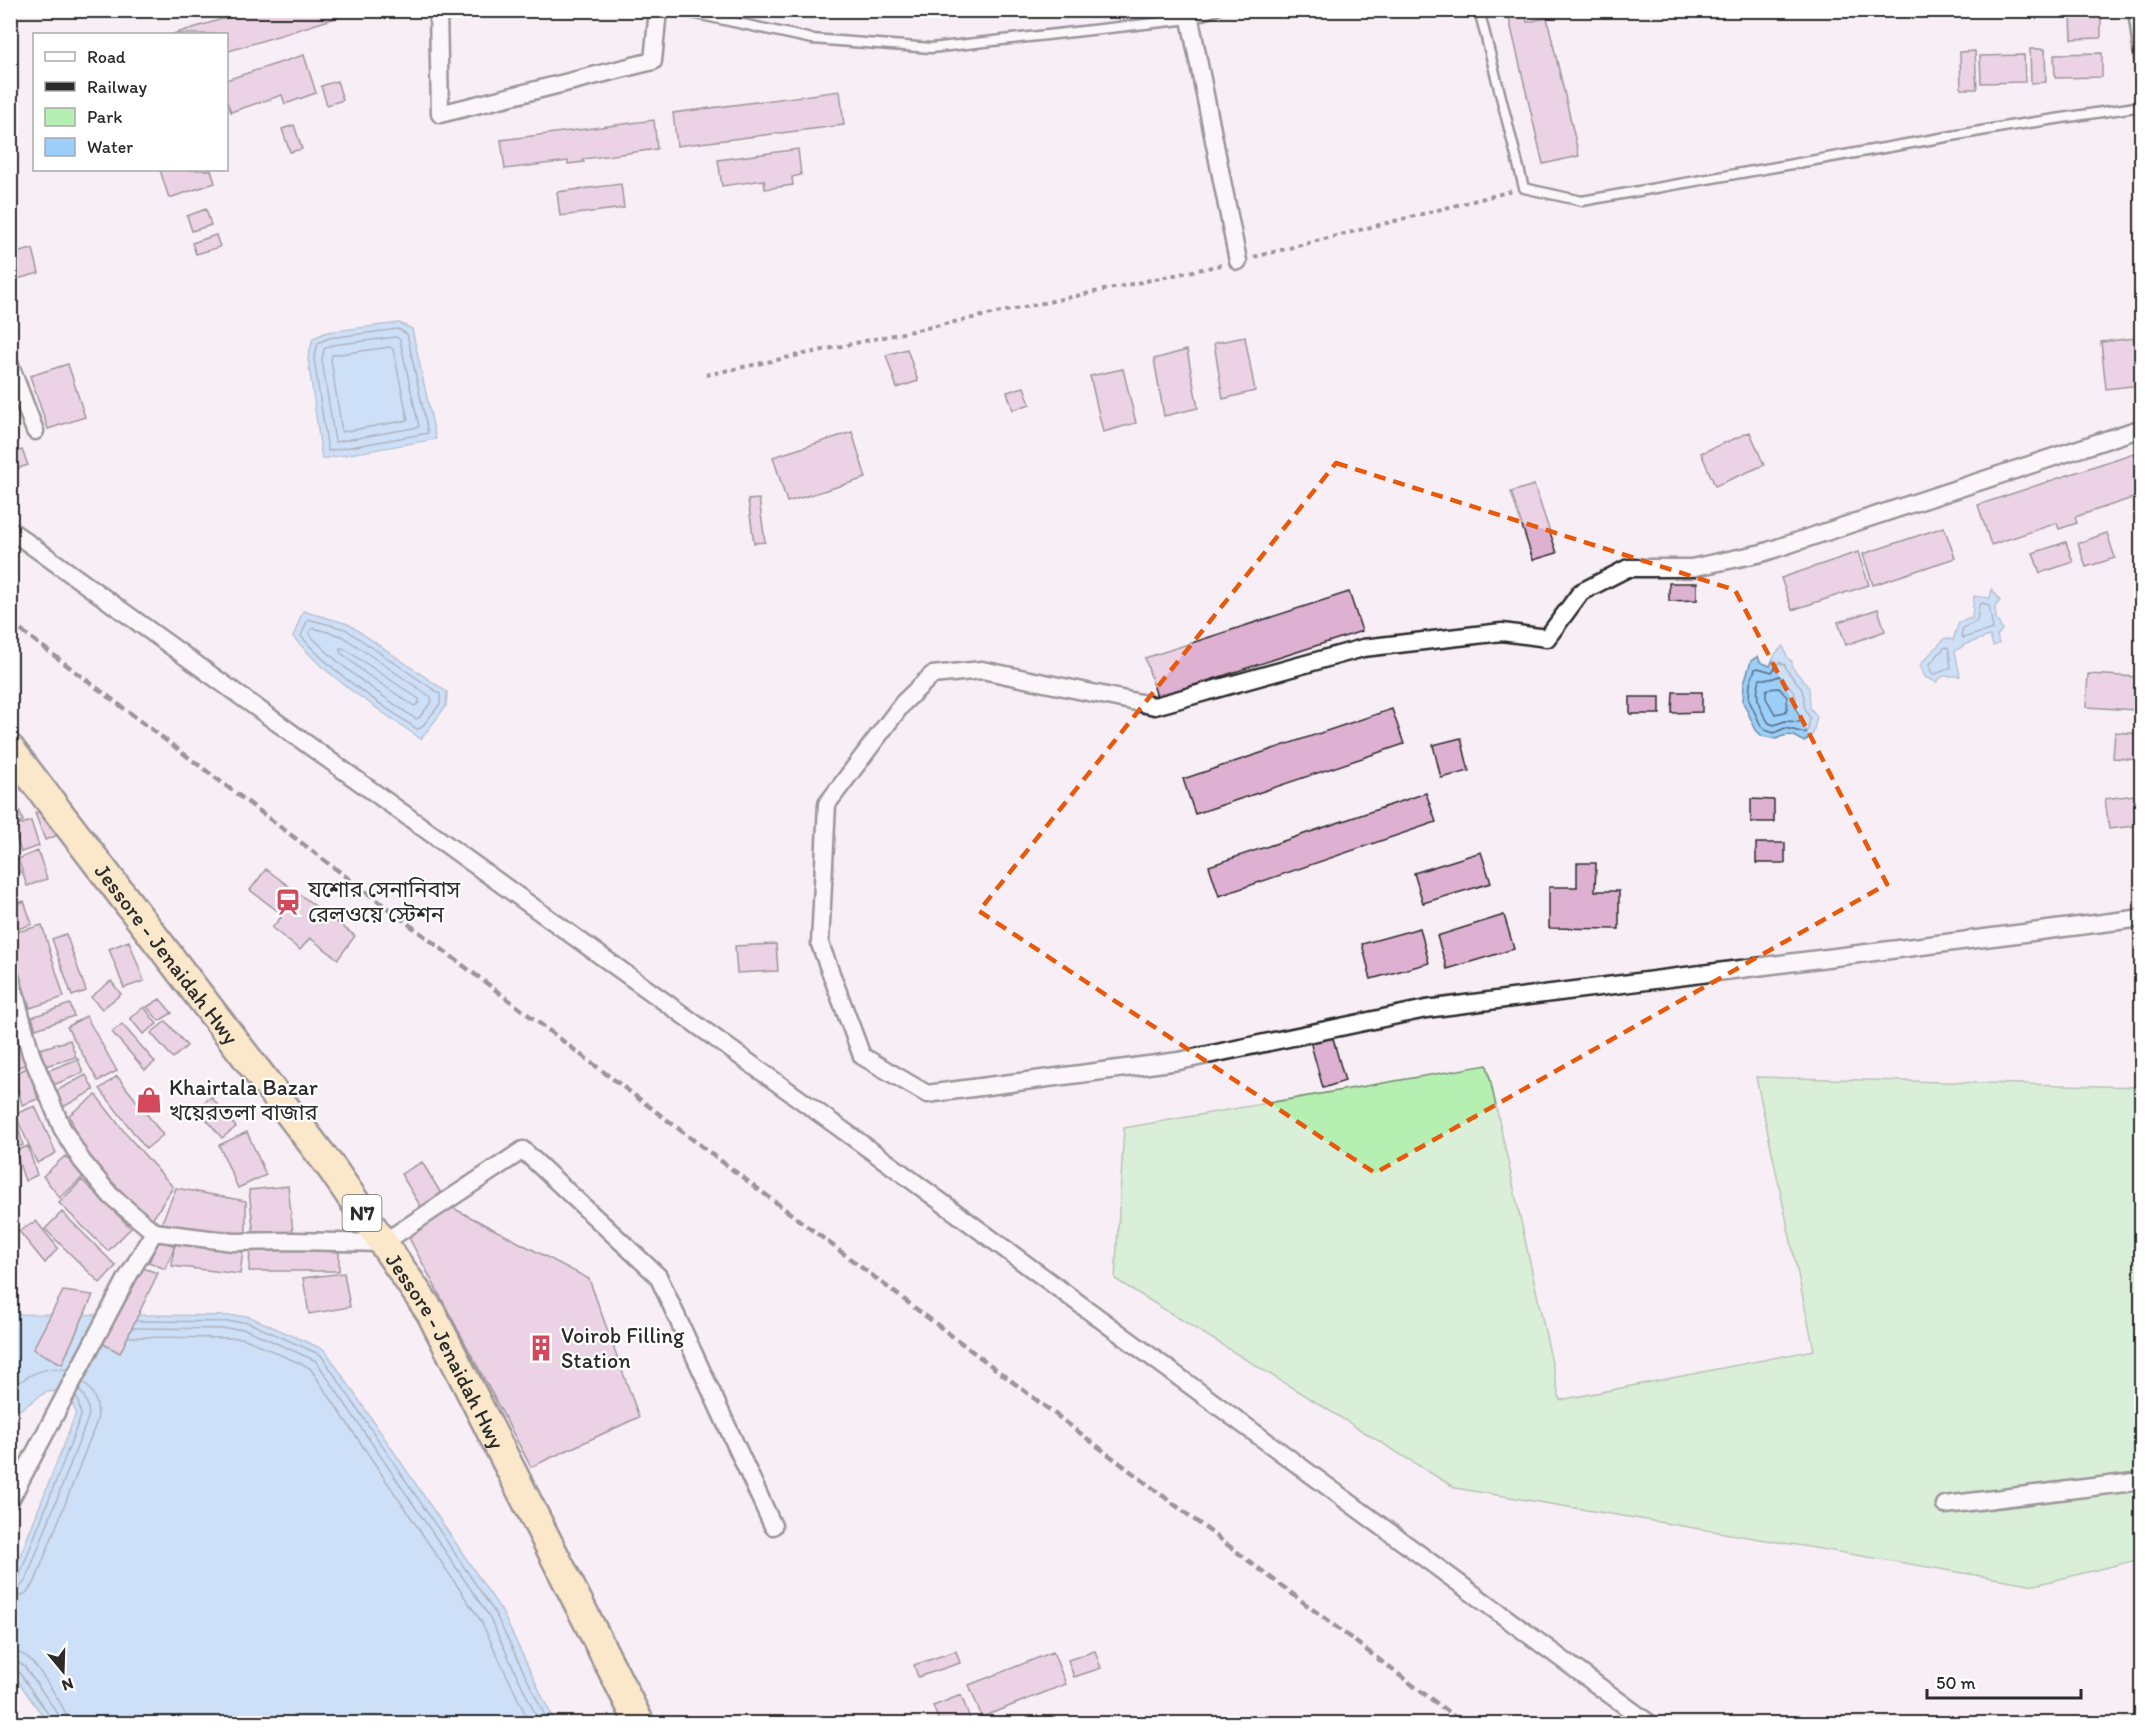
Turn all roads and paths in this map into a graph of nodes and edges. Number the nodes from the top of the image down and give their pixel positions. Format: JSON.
{"nodes":[{"id":1,"x":438,"y":10,"type":"edge"},
{"id":2,"x":658,"y":10,"type":"edge"},
{"id":3,"x":678,"y":10,"type":"edge"},
{"id":4,"x":1217,"y":10,"type":"edge"},
{"id":5,"x":1479,"y":10,"type":"edge"},
{"id":6,"x":2133,"y":10,"type":"edge"},
{"id":7,"x":1187,"y":15,"type":"edge"},
{"id":8,"x":2142,"y":81,"type":"edge"},
{"id":9,"x":2142,"y":106,"type":"edge"},
{"id":10,"x":1524,"y":188,"type":"junction"},
{"id":11,"x":1238,"y":261,"type":"junction"},
{"id":12,"x":10,"y":365,"type":"edge"},
{"id":13,"x":706,"y":375,"type":"dead end"},
{"id":14,"x":2142,"y":428,"type":"edge"},
{"id":15,"x":35,"y":431,"type":"dead end"},
{"id":16,"x":10,"y":530,"type":"edge"},
{"id":17,"x":10,"y":749,"type":"edge"},
{"id":18,"x":2142,"y":918,"type":"edge"},
{"id":19,"x":10,"y":976,"type":"edge"},
{"id":20,"x":154,"y":1232,"type":"junction"},
{"id":21,"x":383,"y":1243,"type":"junction"},
{"id":22,"x":2142,"y":1480,"type":"edge"},
{"id":23,"x":10,"y":1500,"type":"edge"},
{"id":24,"x":1945,"y":1504,"type":"dead end"},
{"id":25,"x":773,"y":1526,"type":"dead end"},
{"id":26,"x":640,"y":1724,"type":"edge"},
{"id":27,"x":1650,"y":1724,"type":"edge"}],
"edges":[{"from":1,"to":2,"type":"street"},
{"from":3,"to":7,"type":"lane"},
{"from":4,"to":7,"type":"lane"},
{"from":5,"to":10,"type":"lane"},
{"from":6,"to":8,"type":"lane"},
{"from":7,"to":11,"type":"street"},
{"from":9,"to":10,"type":"lane"},
{"from":10,"to":11,"type":"path"},
{"from":11,"to":13,"type":"path"},
{"from":12,"to":15,"type":"street"},
{"from":14,"to":18,"type":"street"},
{"from":16,"to":27,"type":"street"},
{"from":17,"to":21,"type":"highway","name":"Jessore - Jenaidah Hwy","number":"N7"},
{"from":19,"to":20,"type":"street"},
{"from":20,"to":21,"type":"street"},
{"from":20,"to":23,"type":"street"},
{"from":21,"to":25,"type":"street"},
{"from":21,"to":26,"type":"highway","name":"Jessore - Jenaidah Hwy","number":"N7"},
{"from":22,"to":24,"type":"street"}]}
